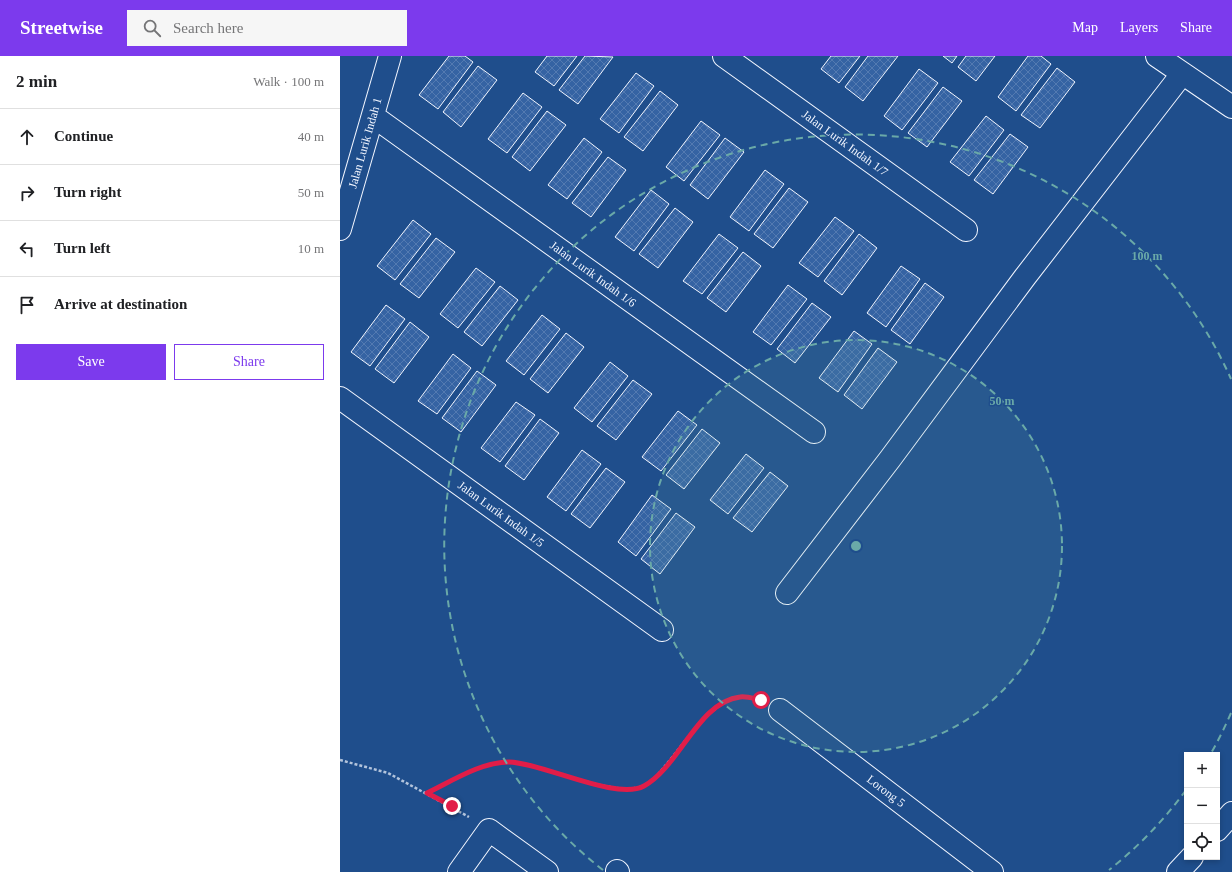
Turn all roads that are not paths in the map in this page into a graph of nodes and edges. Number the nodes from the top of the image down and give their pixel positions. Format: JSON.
{"nodes":[{"id":1,"x":390,"y":56,"type":"edge"},
{"id":2,"x":724,"y":56,"type":"edge"},
{"id":3,"x":1157,"y":56,"type":"edge"},
{"id":4,"x":1182,"y":74,"type":"junction"},
{"id":5,"x":1232,"y":107,"type":"edge"},
{"id":6,"x":373,"y":116,"type":"junction"},
{"id":7,"x":340,"y":229,"type":"edge"},
{"id":8,"x":966,"y":230,"type":"dead end"},
{"id":9,"x":340,"y":398,"type":"edge"},
{"id":10,"x":814,"y":432,"type":"dead end"},
{"id":11,"x":787,"y":593,"type":"dead end"},
{"id":12,"x":662,"y":630,"type":"dead end"},
{"id":13,"x":780,"y":710,"type":"road end"},
{"id":14,"x":1232,"y":813,"type":"edge"},
{"id":15,"x":1220,"y":827,"type":"edge"},
{"id":16,"x":1189,"y":860,"type":"edge"},
{"id":17,"x":459,"y":872,"type":"edge"},
{"id":18,"x":547,"y":872,"type":"edge"},
{"id":19,"x":992,"y":872,"type":"edge"},
{"id":20,"x":1178,"y":872,"type":"edge"}],
"edges":[{"from":1,"to":6,"type":"street","name":"Jalan Lurik Indah 1"},
{"from":2,"to":8,"type":"street","name":"Jalan Lurik Indah 1/7"},
{"from":3,"to":4,"type":"street"},
{"from":4,"to":5,"type":"street"},
{"from":4,"to":11,"type":"street"},
{"from":6,"to":7,"type":"street","name":"Jalan Lurik Indah 1"},
{"from":6,"to":10,"type":"street","name":"Jalan Lurik Indah 1/6"},
{"from":9,"to":12,"type":"street","name":"Jalan Lurik Indah 1/5"},
{"from":13,"to":19,"type":"street","name":"Lorong 5"},
{"from":14,"to":15,"type":"street"},
{"from":16,"to":20,"type":"street"},
{"from":17,"to":18,"type":"street"}]}
